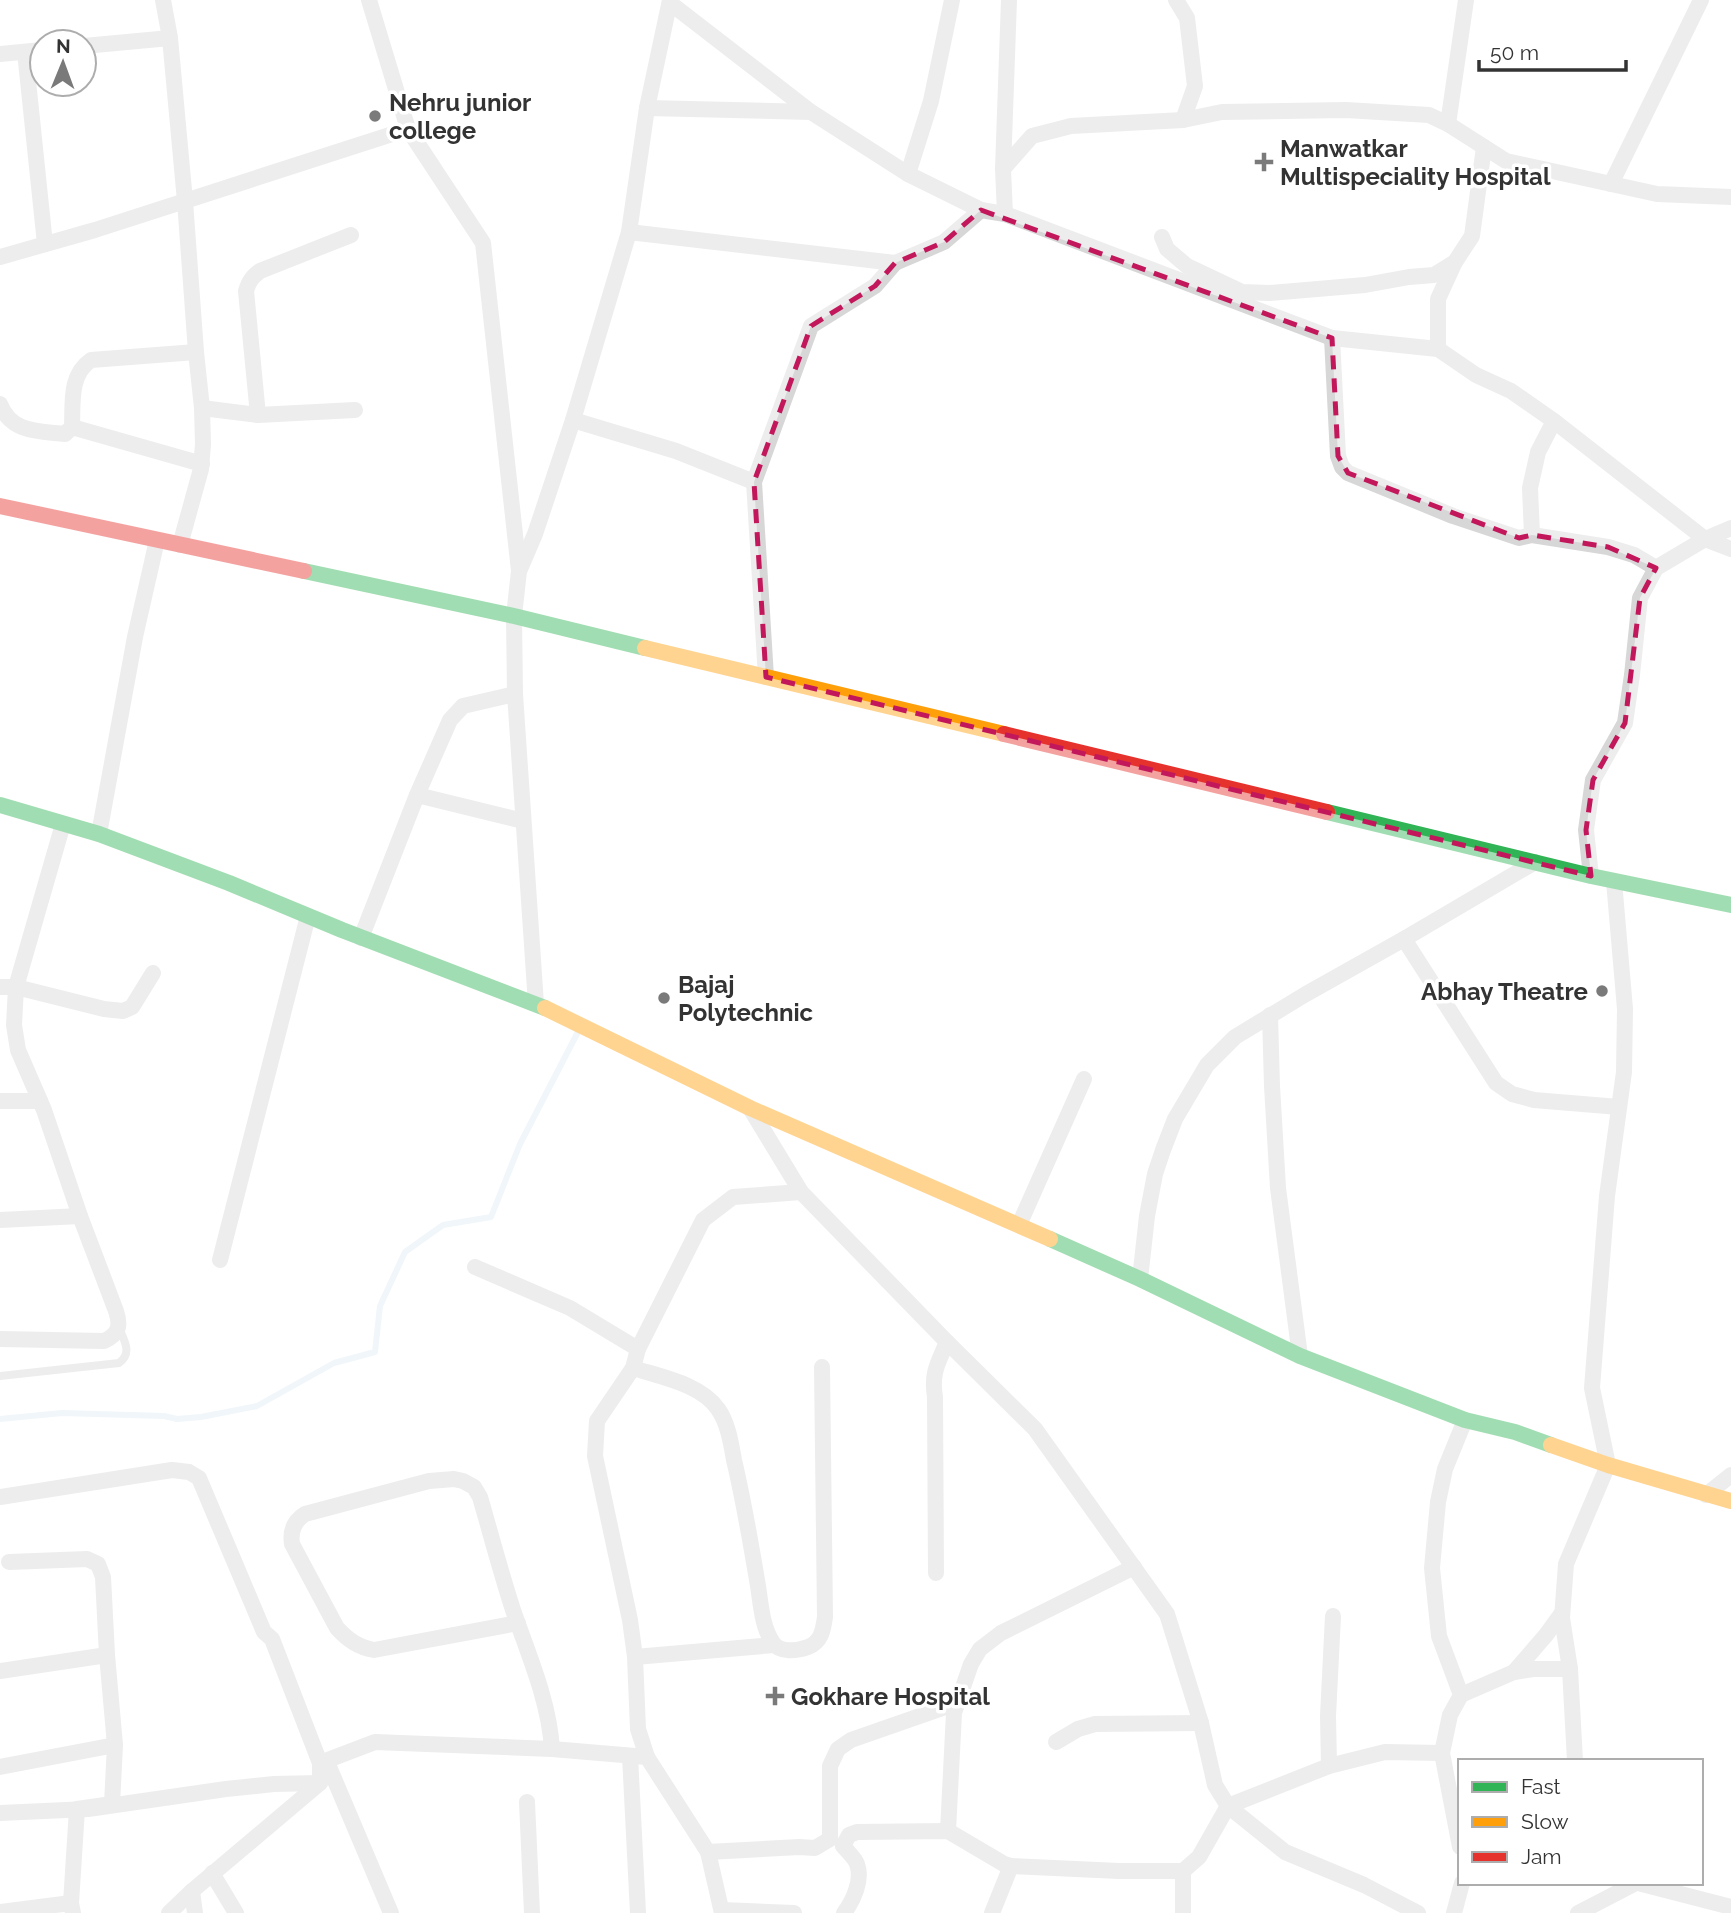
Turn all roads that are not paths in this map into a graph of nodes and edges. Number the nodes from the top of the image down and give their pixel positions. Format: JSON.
{"nodes":[{"id":1,"x":163,"y":0,"type":"edge"},
{"id":2,"x":369,"y":0,"type":"edge"},
{"id":3,"x":952,"y":0,"type":"edge"},
{"id":4,"x":1009,"y":0,"type":"edge"},
{"id":5,"x":1176,"y":0,"type":"edge"},
{"id":6,"x":1466,"y":0,"type":"edge"},
{"id":7,"x":1701,"y":0,"type":"edge"},
{"id":8,"x":670,"y":1,"type":"edge"},
{"id":9,"x":170,"y":38,"type":"junction"},
{"id":10,"x":98,"y":45,"type":"edge"},
{"id":11,"x":24,"y":52,"type":"junction"},
{"id":12,"x":28,"y":52,"type":"edge"},
{"id":13,"x":0,"y":54,"type":"edge"},
{"id":14,"x":647,"y":108,"type":"junction"},
{"id":15,"x":811,"y":112,"type":"junction"},
{"id":16,"x":1183,"y":121,"type":"junction"},
{"id":17,"x":1448,"y":124,"type":"junction"},
{"id":18,"x":408,"y":129,"type":"junction"},
{"id":19,"x":1484,"y":147,"type":"junction"},
{"id":20,"x":1003,"y":169,"type":"junction"},
{"id":21,"x":908,"y":174,"type":"junction"},
{"id":22,"x":1611,"y":184,"type":"junction"},
{"id":23,"x":1731,"y":197,"type":"edge"},
{"id":24,"x":185,"y":201,"type":"junction"},
{"id":25,"x":981,"y":210,"type":"junction"},
{"id":26,"x":1004,"y":214,"type":"junction"},
{"id":27,"x":629,"y":232,"type":"junction"},
{"id":28,"x":351,"y":235,"type":"dead end"},
{"id":29,"x":1162,"y":237,"type":"dead end"},
{"id":30,"x":45,"y":244,"type":"junction"},
{"id":31,"x":0,"y":257,"type":"edge"},
{"id":32,"x":1455,"y":262,"type":"junction"},
{"id":33,"x":895,"y":263,"type":"junction"},
{"id":34,"x":1332,"y":338,"type":"junction"},
{"id":35,"x":1438,"y":349,"type":"junction"},
{"id":36,"x":196,"y":352,"type":"junction"},
{"id":37,"x":0,"y":404,"type":"edge"},
{"id":38,"x":202,"y":408,"type":"junction"},
{"id":39,"x":355,"y":410,"type":"dead end"},
{"id":40,"x":258,"y":415,"type":"junction"},
{"id":41,"x":573,"y":420,"type":"junction"},
{"id":42,"x":1554,"y":421,"type":"junction"},
{"id":43,"x":72,"y":427,"type":"junction"},
{"id":44,"x":202,"y":464,"type":"junction"},
{"id":45,"x":754,"y":482,"type":"junction"},
{"id":46,"x":0,"y":506,"type":"edge"},
{"id":47,"x":1731,"y":528,"type":"edge"},
{"id":48,"x":1532,"y":535,"type":"junction"},
{"id":49,"x":1705,"y":539,"type":"junction"},
{"id":50,"x":157,"y":540,"type":"junction"},
{"id":51,"x":180,"y":545,"type":"junction"},
{"id":52,"x":1731,"y":549,"type":"edge"},
{"id":53,"x":1656,"y":568,"type":"junction"},
{"id":54,"x":519,"y":571,"type":"junction"},
{"id":55,"x":514,"y":616,"type":"junction"},
{"id":56,"x":766,"y":677,"type":"junction"},
{"id":57,"x":515,"y":694,"type":"junction"},
{"id":58,"x":417,"y":796,"type":"junction"},
{"id":59,"x":0,"y":805,"type":"edge"},
{"id":60,"x":523,"y":821,"type":"junction"},
{"id":61,"x":63,"y":824,"type":"junction"},
{"id":62,"x":99,"y":834,"type":"junction"},
{"id":63,"x":1535,"y":862,"type":"junction"},
{"id":64,"x":1591,"y":876,"type":"junction"},
{"id":65,"x":1614,"y":881,"type":"junction"},
{"id":66,"x":1731,"y":905,"type":"edge"},
{"id":67,"x":308,"y":916,"type":"junction"},
{"id":68,"x":361,"y":938,"type":"junction"},
{"id":69,"x":1404,"y":939,"type":"junction"},
{"id":70,"x":153,"y":973,"type":"dead end"},
{"id":71,"x":8,"y":987,"type":"edge"},
{"id":72,"x":536,"y":1004,"type":"junction"},
{"id":73,"x":1270,"y":1015,"type":"junction"},
{"id":74,"x":1084,"y":1079,"type":"dead end"},
{"id":75,"x":0,"y":1101,"type":"edge"},
{"id":76,"x":40,"y":1101,"type":"junction"},
{"id":77,"x":1619,"y":1107,"type":"junction"},
{"id":78,"x":750,"y":1108,"type":"junction"},
{"id":79,"x":801,"y":1192,"type":"junction"},
{"id":80,"x":80,"y":1216,"type":"junction"},
{"id":81,"x":0,"y":1220,"type":"edge"},
{"id":82,"x":1019,"y":1224,"type":"junction"},
{"id":83,"x":220,"y":1260,"type":"dead end"},
{"id":84,"x":475,"y":1266,"type":"dead end"},
{"id":85,"x":1140,"y":1279,"type":"junction"},
{"id":86,"x":118,"y":1326,"type":"junction"},
{"id":87,"x":0,"y":1339,"type":"edge"},
{"id":88,"x":947,"y":1342,"type":"junction"},
{"id":89,"x":638,"y":1349,"type":"junction"},
{"id":90,"x":1300,"y":1356,"type":"junction"},
{"id":91,"x":822,"y":1367,"type":"dead end"},
{"id":92,"x":633,"y":1368,"type":"junction"},
{"id":93,"x":0,"y":1376,"type":"edge"},
{"id":94,"x":1465,"y":1420,"type":"junction"},
{"id":95,"x":1608,"y":1465,"type":"junction"},
{"id":96,"x":1731,"y":1475,"type":"edge"},
{"id":97,"x":1706,"y":1495,"type":"junction"},
{"id":98,"x":0,"y":1497,"type":"edge"},
{"id":99,"x":1731,"y":1501,"type":"edge"},
{"id":100,"x":9,"y":1562,"type":"dead end"},
{"id":101,"x":1134,"y":1567,"type":"junction"},
{"id":102,"x":936,"y":1573,"type":"dead end"},
{"id":103,"x":1562,"y":1613,"type":"junction"},
{"id":104,"x":1333,"y":1616,"type":"dead end"},
{"id":105,"x":518,"y":1623,"type":"junction"},
{"id":106,"x":774,"y":1645,"type":"junction"},
{"id":107,"x":107,"y":1655,"type":"junction"},
{"id":108,"x":635,"y":1657,"type":"junction"},
{"id":109,"x":1570,"y":1669,"type":"junction"},
{"id":110,"x":0,"y":1671,"type":"edge"},
{"id":111,"x":1514,"y":1672,"type":"junction"},
{"id":112,"x":1461,"y":1695,"type":"junction"},
{"id":113,"x":957,"y":1703,"type":"junction"},
{"id":114,"x":1201,"y":1723,"type":"junction"},
{"id":115,"x":1056,"y":1742,"type":"dead end"},
{"id":116,"x":115,"y":1745,"type":"junction"},
{"id":117,"x":551,"y":1749,"type":"junction"},
{"id":118,"x":1442,"y":1753,"type":"junction"},
{"id":119,"x":630,"y":1756,"type":"junction"},
{"id":120,"x":647,"y":1757,"type":"junction"},
{"id":121,"x":1575,"y":1759,"type":"edge"},
{"id":122,"x":323,"y":1763,"type":"junction"},
{"id":123,"x":1328,"y":1766,"type":"junction"},
{"id":124,"x":0,"y":1767,"type":"edge"},
{"id":125,"x":320,"y":1783,"type":"junction"},
{"id":126,"x":527,"y":1802,"type":"dead end"},
{"id":127,"x":112,"y":1804,"type":"junction"},
{"id":128,"x":1228,"y":1806,"type":"junction"},
{"id":129,"x":77,"y":1809,"type":"junction"},
{"id":130,"x":0,"y":1813,"type":"edge"},
{"id":131,"x":948,"y":1831,"type":"junction"},
{"id":132,"x":1458,"y":1837,"type":"edge"},
{"id":133,"x":708,"y":1852,"type":"junction"},
{"id":134,"x":1011,"y":1866,"type":"junction"},
{"id":135,"x":1183,"y":1871,"type":"junction"},
{"id":136,"x":212,"y":1873,"type":"junction"},
{"id":137,"x":1461,"y":1885,"type":"edge"},
{"id":138,"x":1633,"y":1885,"type":"edge"},
{"id":139,"x":1644,"y":1885,"type":"edge"},
{"id":140,"x":192,"y":1891,"type":"junction"},
{"id":141,"x":72,"y":1908,"type":"edge"},
{"id":142,"x":1725,"y":1909,"type":"edge"},
{"id":143,"x":722,"y":1911,"type":"edge"},
{"id":144,"x":0,"y":1912,"type":"edge"},
{"id":145,"x":169,"y":1913,"type":"edge"},
{"id":146,"x":195,"y":1913,"type":"edge"},
{"id":147,"x":236,"y":1913,"type":"edge"},
{"id":148,"x":391,"y":1913,"type":"edge"},
{"id":149,"x":532,"y":1913,"type":"edge"},
{"id":150,"x":638,"y":1913,"type":"edge"},
{"id":151,"x":794,"y":1913,"type":"edge"},
{"id":152,"x":844,"y":1913,"type":"edge"},
{"id":153,"x":992,"y":1913,"type":"edge"},
{"id":154,"x":1183,"y":1913,"type":"edge"},
{"id":155,"x":1418,"y":1913,"type":"edge"},
{"id":156,"x":1454,"y":1913,"type":"edge"},
{"id":157,"x":1578,"y":1913,"type":"edge"}],
"edges":[{"from":1,"to":9,"type":"street"},
{"from":2,"to":18,"type":"street"},
{"from":3,"to":21,"type":"street"},
{"from":4,"to":20,"type":"street"},
{"from":5,"to":16,"type":"street"},
{"from":6,"to":17,"type":"street"},
{"from":7,"to":22,"type":"street"},
{"from":8,"to":14,"type":"street"},
{"from":8,"to":15,"type":"street"},
{"from":9,"to":10,"type":"street"},
{"from":9,"to":24,"type":"street"},
{"from":11,"to":12,"type":"street"},
{"from":11,"to":13,"type":"street"},
{"from":11,"to":30,"type":"street"},
{"from":14,"to":15,"type":"street"},
{"from":14,"to":27,"type":"street"},
{"from":15,"to":21,"type":"street"},
{"from":16,"to":17,"type":"street"},
{"from":16,"to":20,"type":"street"},
{"from":17,"to":19,"type":"street"},
{"from":18,"to":24,"type":"street"},
{"from":18,"to":54,"type":"street"},
{"from":19,"to":22,"type":"street"},
{"from":19,"to":32,"type":"street"},
{"from":20,"to":26,"type":"street"},
{"from":21,"to":25,"type":"street"},
{"from":22,"to":23,"type":"street"},
{"from":24,"to":30,"type":"street"},
{"from":24,"to":36,"type":"street"},
{"from":25,"to":26,"type":"street"},
{"from":25,"to":33,"type":"street"},
{"from":26,"to":34,"type":"street"},
{"from":27,"to":33,"type":"street"},
{"from":27,"to":41,"type":"street"},
{"from":28,"to":40,"type":"street"},
{"from":29,"to":32,"type":"street"},
{"from":30,"to":31,"type":"street"},
{"from":32,"to":35,"type":"street"},
{"from":33,"to":45,"type":"street"},
{"from":34,"to":35,"type":"street"},
{"from":34,"to":48,"type":"street"},
{"from":35,"to":42,"type":"street"},
{"from":36,"to":38,"type":"street"},
{"from":36,"to":43,"type":"street"},
{"from":37,"to":43,"type":"street"},
{"from":38,"to":40,"type":"street"},
{"from":38,"to":44,"type":"street"},
{"from":39,"to":40,"type":"street"},
{"from":41,"to":45,"type":"street"},
{"from":41,"to":54,"type":"street"},
{"from":42,"to":48,"type":"street"},
{"from":42,"to":49,"type":"street"},
{"from":43,"to":44,"type":"street"},
{"from":44,"to":51,"type":"street"},
{"from":45,"to":56,"type":"street"},
{"from":46,"to":50,"type":"street"},
{"from":47,"to":49,"type":"street"},
{"from":48,"to":53,"type":"street"},
{"from":49,"to":52,"type":"street"},
{"from":49,"to":53,"type":"street"},
{"from":50,"to":51,"type":"street"},
{"from":50,"to":62,"type":"street"},
{"from":51,"to":55,"type":"street"},
{"from":53,"to":64,"type":"street"},
{"from":54,"to":55,"type":"street"},
{"from":55,"to":56,"type":"street"},
{"from":55,"to":57,"type":"street"},
{"from":56,"to":63,"type":"street"},
{"from":57,"to":58,"type":"street"},
{"from":57,"to":60,"type":"street"},
{"from":58,"to":60,"type":"street"},
{"from":58,"to":68,"type":"street"},
{"from":59,"to":61,"type":"street"},
{"from":60,"to":72,"type":"street"},
{"from":61,"to":62,"type":"street"},
{"from":61,"to":71,"type":"street"},
{"from":62,"to":67,"type":"street"},
{"from":63,"to":64,"type":"street"},
{"from":63,"to":69,"type":"street"},
{"from":64,"to":65,"type":"street"},
{"from":65,"to":66,"type":"street"},
{"from":65,"to":77,"type":"street"},
{"from":67,"to":68,"type":"street"},
{"from":67,"to":83,"type":"street"},
{"from":68,"to":72,"type":"street"},
{"from":69,"to":73,"type":"street"},
{"from":69,"to":77,"type":"street"},
{"from":70,"to":71,"type":"street"},
{"from":71,"to":76,"type":"street"},
{"from":72,"to":78,"type":"street"},
{"from":73,"to":85,"type":"street"},
{"from":73,"to":90,"type":"street"},
{"from":74,"to":82,"type":"street"},
{"from":75,"to":76,"type":"street"},
{"from":76,"to":80,"type":"street"},
{"from":77,"to":95,"type":"street"},
{"from":78,"to":79,"type":"street"},
{"from":78,"to":82,"type":"street"},
{"from":79,"to":88,"type":"street"},
{"from":79,"to":89,"type":"street"},
{"from":80,"to":81,"type":"street"},
{"from":80,"to":86,"type":"street"},
{"from":82,"to":85,"type":"street"},
{"from":84,"to":89,"type":"street"},
{"from":85,"to":90,"type":"street"},
{"from":86,"to":87,"type":"street"},
{"from":86,"to":93,"type":"lane"},
{"from":88,"to":101,"type":"street"},
{"from":88,"to":102,"type":"street"},
{"from":89,"to":92,"type":"street"},
{"from":90,"to":94,"type":"street"},
{"from":91,"to":106,"type":"street"},
{"from":92,"to":106,"type":"street"},
{"from":92,"to":108,"type":"street"},
{"from":94,"to":95,"type":"street"},
{"from":94,"to":112,"type":"street"},
{"from":95,"to":97,"type":"street"},
{"from":95,"to":103,"type":"street"},
{"from":96,"to":97,"type":"street"},
{"from":97,"to":99,"type":"street"},
{"from":98,"to":122,"type":"street"},
{"from":100,"to":107,"type":"street"},
{"from":101,"to":113,"type":"street"},
{"from":101,"to":114,"type":"street"},
{"from":103,"to":109,"type":"street"},
{"from":103,"to":111,"type":"street"},
{"from":104,"to":123,"type":"street"},
{"from":105,"to":105,"type":"street"},
{"from":105,"to":117,"type":"street"},
{"from":106,"to":108,"type":"street"},
{"from":107,"to":110,"type":"street"},
{"from":107,"to":116,"type":"street"},
{"from":108,"to":120,"type":"street"},
{"from":109,"to":111,"type":"street"},
{"from":109,"to":121,"type":"street"},
{"from":111,"to":112,"type":"street"},
{"from":112,"to":118,"type":"street"},
{"from":113,"to":131,"type":"street"},
{"from":113,"to":133,"type":"street"},
{"from":114,"to":115,"type":"street"},
{"from":114,"to":128,"type":"street"},
{"from":116,"to":124,"type":"street"},
{"from":116,"to":127,"type":"street"},
{"from":117,"to":119,"type":"street"},
{"from":117,"to":122,"type":"street"},
{"from":118,"to":123,"type":"street"},
{"from":118,"to":132,"type":"street"},
{"from":119,"to":120,"type":"street"},
{"from":119,"to":150,"type":"street"},
{"from":120,"to":133,"type":"street"},
{"from":122,"to":125,"type":"street"},
{"from":122,"to":148,"type":"street"},
{"from":123,"to":128,"type":"street"},
{"from":125,"to":127,"type":"street"},
{"from":125,"to":136,"type":"street"},
{"from":126,"to":149,"type":"street"},
{"from":127,"to":129,"type":"street"},
{"from":128,"to":135,"type":"street"},
{"from":128,"to":155,"type":"street"},
{"from":129,"to":130,"type":"street"},
{"from":129,"to":141,"type":"street"},
{"from":131,"to":134,"type":"street"},
{"from":131,"to":152,"type":"street"},
{"from":133,"to":143,"type":"street"},
{"from":134,"to":135,"type":"street"},
{"from":134,"to":153,"type":"street"},
{"from":135,"to":154,"type":"street"},
{"from":136,"to":140,"type":"street"},
{"from":136,"to":147,"type":"street"},
{"from":137,"to":156,"type":"street"},
{"from":138,"to":157,"type":"street"},
{"from":139,"to":142,"type":"street"},
{"from":140,"to":145,"type":"street"},
{"from":140,"to":146,"type":"street"},
{"from":141,"to":144,"type":"street"},
{"from":143,"to":151,"type":"street"}]}
